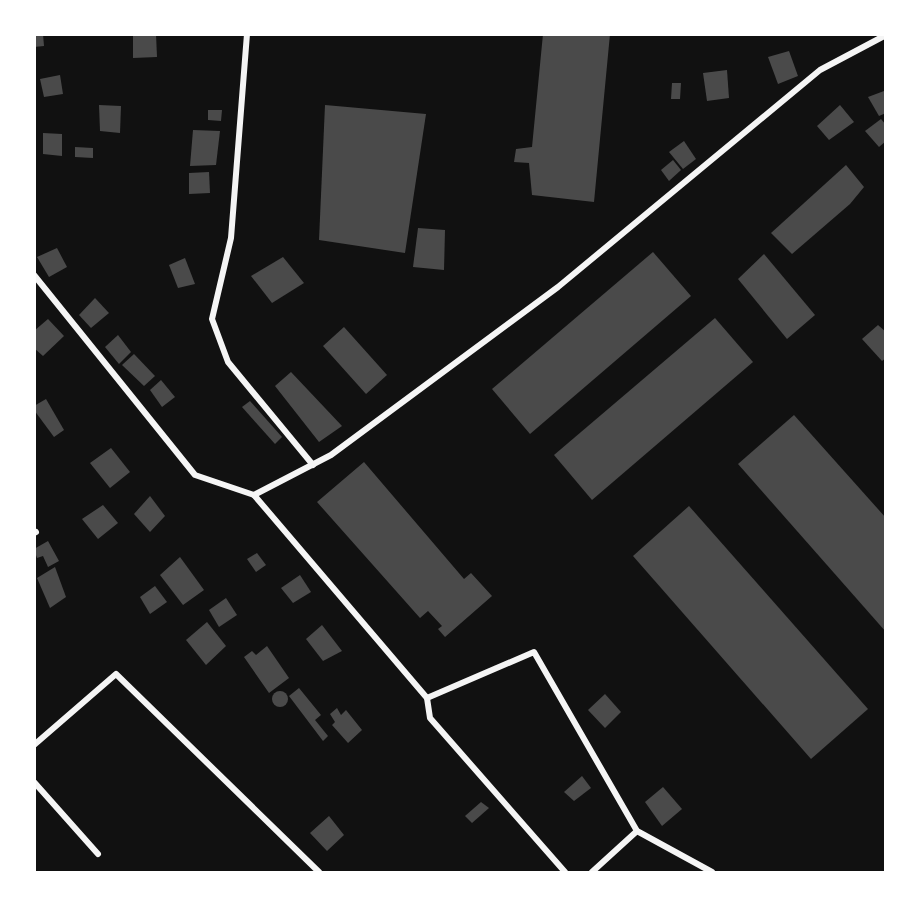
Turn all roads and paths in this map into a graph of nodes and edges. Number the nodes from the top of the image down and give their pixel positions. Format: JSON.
{"nodes":[{"id":1,"x":247,"y":34,"type":"edge"},
{"id":2,"x":885,"y":35,"type":"edge"},
{"id":3,"x":34,"y":274,"type":"edge"},
{"id":4,"x":313,"y":465,"type":"junction"},
{"id":5,"x":254,"y":495,"type":"junction"},
{"id":6,"x":427,"y":698,"type":"junction"},
{"id":7,"x":34,"y":745,"type":"edge"},
{"id":8,"x":34,"y":782,"type":"edge"},
{"id":9,"x":637,"y":831,"type":"junction"},
{"id":10,"x":98,"y":854,"type":"dead end"},
{"id":11,"x":319,"y":873,"type":"edge"},
{"id":12,"x":565,"y":873,"type":"edge"},
{"id":13,"x":592,"y":873,"type":"edge"},
{"id":14,"x":712,"y":873,"type":"edge"}],
"edges":[{"from":1,"to":4,"type":"street"},
{"from":2,"to":4,"type":"street"},
{"from":3,"to":5,"type":"street"},
{"from":4,"to":5,"type":"street"},
{"from":5,"to":6,"type":"street"},
{"from":6,"to":9,"type":"street"},
{"from":6,"to":12,"type":"street"},
{"from":7,"to":11,"type":"street"},
{"from":8,"to":10,"type":"street"},
{"from":9,"to":13,"type":"street"},
{"from":9,"to":14,"type":"street"}]}
